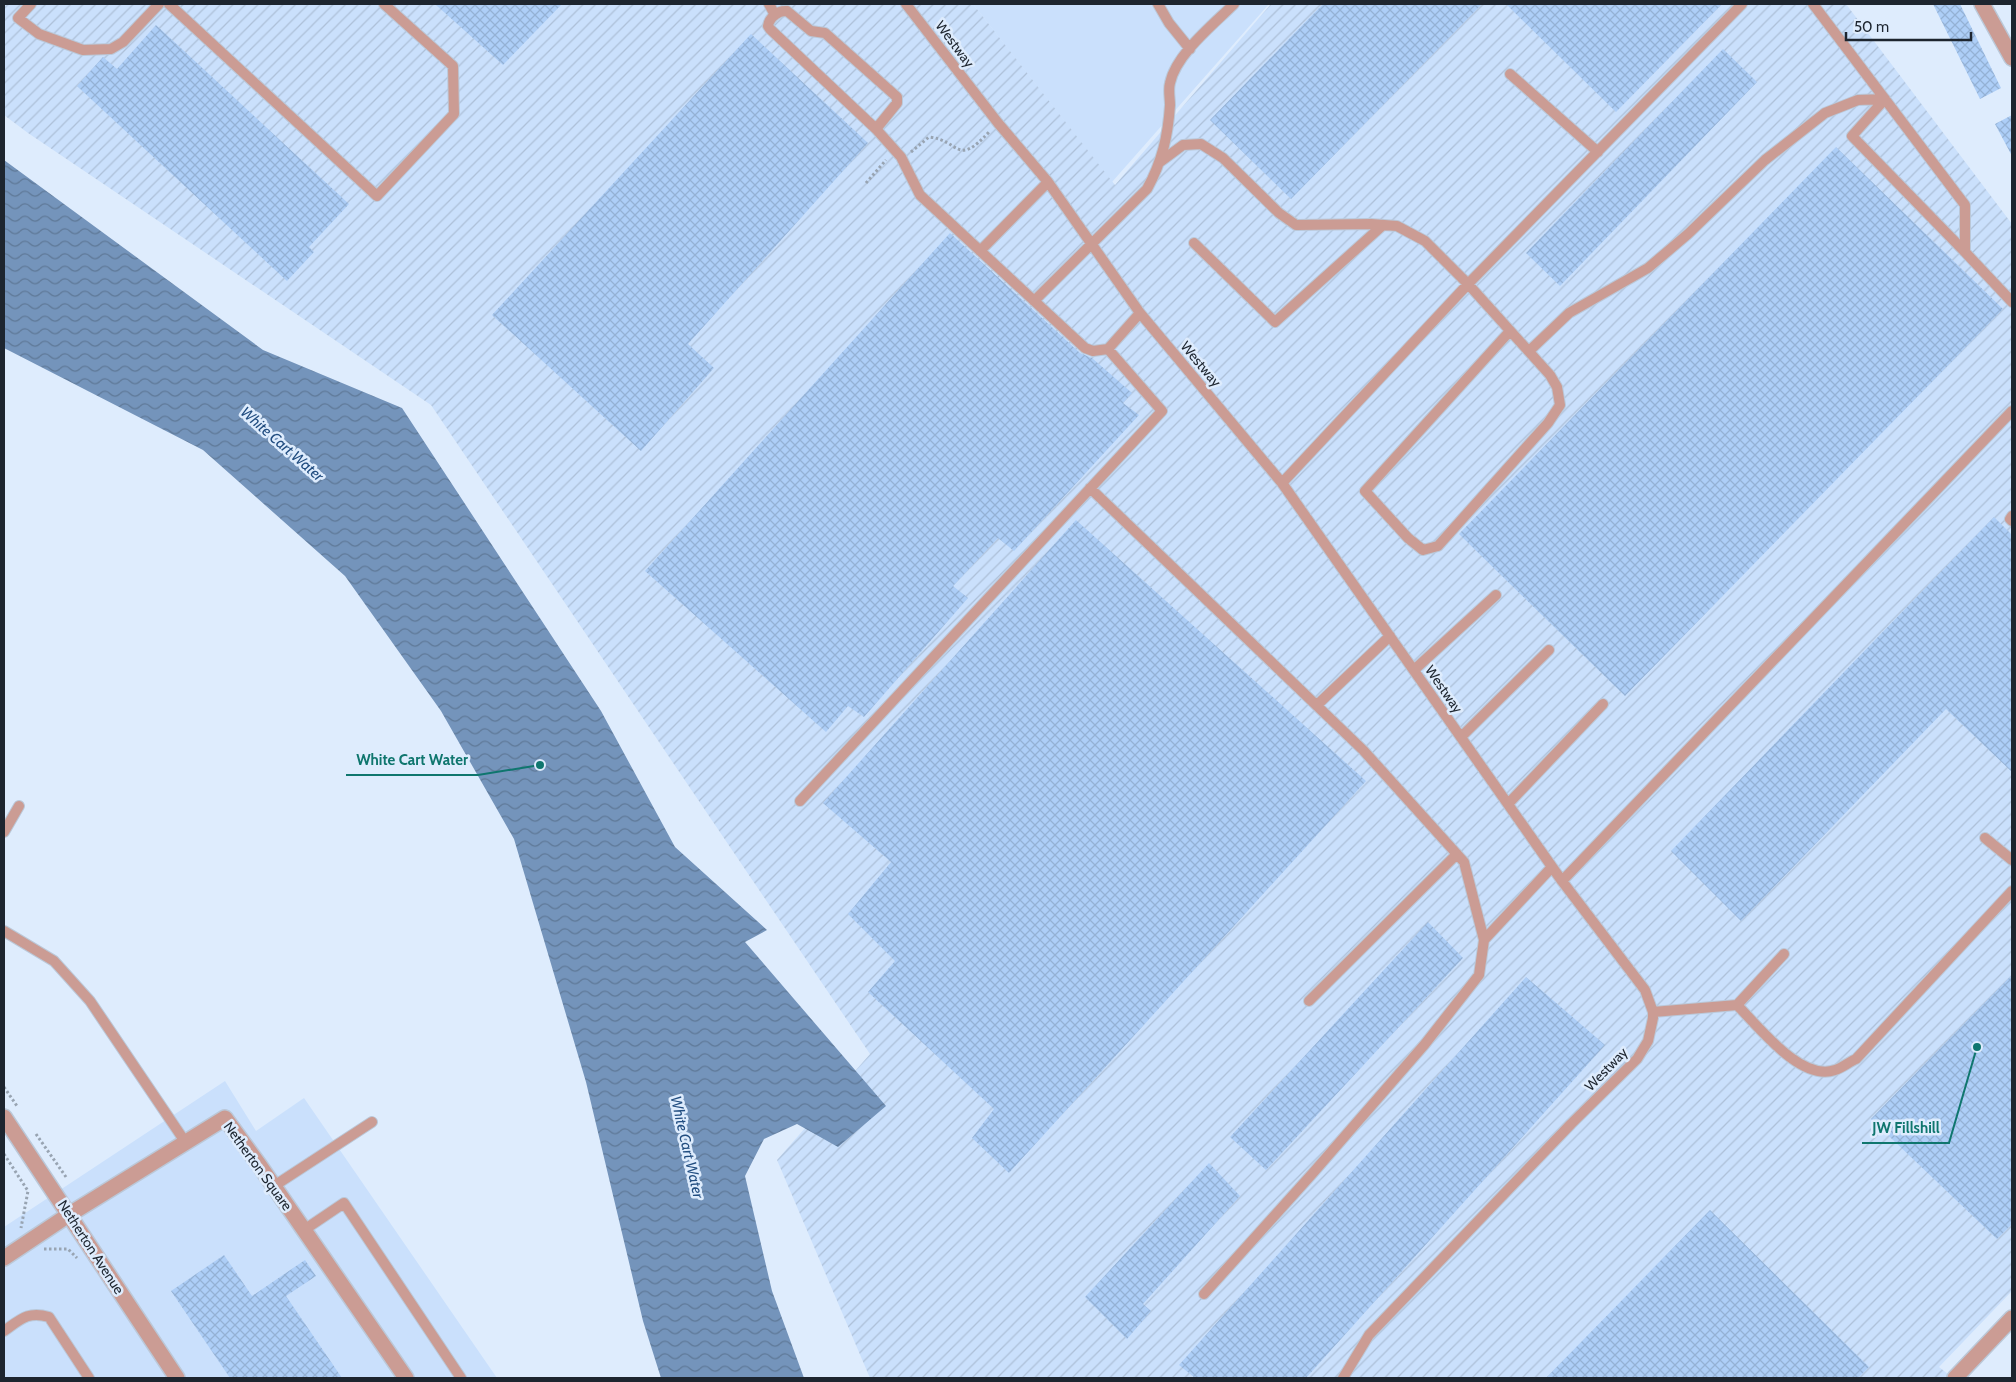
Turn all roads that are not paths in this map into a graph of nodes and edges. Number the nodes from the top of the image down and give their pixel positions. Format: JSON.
{"nodes":[{"id":1,"x":31,"y":4,"type":"edge"},
{"id":2,"x":159,"y":4,"type":"edge"},
{"id":3,"x":169,"y":4,"type":"edge"},
{"id":4,"x":384,"y":4,"type":"edge"},
{"id":5,"x":769,"y":4,"type":"edge"},
{"id":6,"x":906,"y":4,"type":"edge"},
{"id":7,"x":1158,"y":4,"type":"edge"},
{"id":8,"x":1234,"y":4,"type":"edge"},
{"id":9,"x":1742,"y":4,"type":"edge"},
{"id":10,"x":1813,"y":4,"type":"edge"},
{"id":11,"x":1982,"y":4,"type":"edge"},
{"id":12,"x":775,"y":15,"type":"junction"},
{"id":13,"x":1190,"y":49,"type":"junction"},
{"id":14,"x":2012,"y":58,"type":"edge"},
{"id":15,"x":1510,"y":74,"type":"dead end"},
{"id":16,"x":1885,"y":99,"type":"junction"},
{"id":17,"x":876,"y":129,"type":"junction"},
{"id":18,"x":1598,"y":152,"type":"junction"},
{"id":19,"x":1160,"y":162,"type":"junction"},
{"id":20,"x":1048,"y":182,"type":"junction"},
{"id":21,"x":1383,"y":225,"type":"junction"},
{"id":22,"x":1091,"y":243,"type":"junction"},
{"id":23,"x":1194,"y":243,"type":"dead end"},
{"id":24,"x":980,"y":251,"type":"junction"},
{"id":25,"x":1964,"y":252,"type":"junction"},
{"id":26,"x":1468,"y":284,"type":"junction"},
{"id":27,"x":1034,"y":300,"type":"junction"},
{"id":28,"x":2012,"y":302,"type":"edge"},
{"id":29,"x":1140,"y":313,"type":"junction"},
{"id":30,"x":1510,"y":331,"type":"junction"},
{"id":31,"x":1108,"y":349,"type":"junction"},
{"id":32,"x":1529,"y":352,"type":"junction"},
{"id":33,"x":2012,"y":410,"type":"edge"},
{"id":34,"x":1282,"y":483,"type":"junction"},
{"id":35,"x":1090,"y":488,"type":"junction"},
{"id":36,"x":2012,"y":516,"type":"edge"},
{"id":37,"x":2012,"y":520,"type":"edge"},
{"id":38,"x":1496,"y":595,"type":"dead end"},
{"id":39,"x":1390,"y":636,"type":"junction"},
{"id":40,"x":1549,"y":650,"type":"dead end"},
{"id":41,"x":1414,"y":670,"type":"junction"},
{"id":42,"x":1603,"y":704,"type":"dead end"},
{"id":43,"x":1318,"y":705,"type":"junction"},
{"id":44,"x":1461,"y":737,"type":"junction"},
{"id":45,"x":800,"y":801,"type":"dead end"},
{"id":46,"x":1508,"y":804,"type":"junction"},
{"id":47,"x":19,"y":806,"type":"dead end"},
{"id":48,"x":4,"y":832,"type":"edge"},
{"id":49,"x":1985,"y":838,"type":"dead end"},
{"id":50,"x":1457,"y":854,"type":"junction"},
{"id":51,"x":2012,"y":860,"type":"edge"},
{"id":52,"x":1552,"y":866,"type":"junction"},
{"id":53,"x":1562,"y":881,"type":"junction"},
{"id":54,"x":2012,"y":892,"type":"edge"},
{"id":55,"x":4,"y":932,"type":"edge"},
{"id":56,"x":1484,"y":940,"type":"junction"},
{"id":57,"x":1784,"y":954,"type":"dead end"},
{"id":58,"x":1309,"y":1001,"type":"dead end"},
{"id":59,"x":1737,"y":1005,"type":"junction"},
{"id":60,"x":1653,"y":1012,"type":"junction"},
{"id":61,"x":4,"y":1117,"type":"edge"},
{"id":62,"x":372,"y":1122,"type":"dead end"},
{"id":63,"x":186,"y":1142,"type":"junction"},
{"id":64,"x":274,"y":1186,"type":"junction"},
{"id":65,"x":70,"y":1214,"type":"junction"},
{"id":66,"x":304,"y":1230,"type":"junction"},
{"id":67,"x":4,"y":1258,"type":"edge"},
{"id":68,"x":1204,"y":1294,"type":"dead end"},
{"id":69,"x":2012,"y":1318,"type":"edge"},
{"id":70,"x":4,"y":1331,"type":"edge"},
{"id":71,"x":1959,"y":1375,"type":"edge"},
{"id":72,"x":89,"y":1378,"type":"edge"},
{"id":73,"x":177,"y":1378,"type":"edge"},
{"id":74,"x":406,"y":1378,"type":"edge"},
{"id":75,"x":461,"y":1378,"type":"edge"},
{"id":76,"x":1343,"y":1378,"type":"edge"}],
"edges":[{"from":1,"to":2,"type":"lane"},
{"from":3,"to":4,"type":"lane"},
{"from":5,"to":12,"type":"lane"},
{"from":6,"to":20,"type":"lane","name":"Westway"},
{"from":7,"to":13,"type":"lane"},
{"from":8,"to":13,"type":"lane"},
{"from":9,"to":18,"type":"lane"},
{"from":10,"to":16,"type":"lane"},
{"from":11,"to":14,"type":"street"},
{"from":12,"to":17,"type":"lane"},
{"from":12,"to":17,"type":"lane"},
{"from":13,"to":19,"type":"lane"},
{"from":15,"to":18,"type":"lane"},
{"from":16,"to":25,"type":"lane"},
{"from":16,"to":25,"type":"lane"},
{"from":16,"to":32,"type":"lane"},
{"from":17,"to":24,"type":"lane"},
{"from":18,"to":26,"type":"lane"},
{"from":19,"to":21,"type":"lane"},
{"from":19,"to":22,"type":"lane"},
{"from":20,"to":22,"type":"lane","name":"Westway"},
{"from":20,"to":24,"type":"lane"},
{"from":21,"to":23,"type":"lane"},
{"from":21,"to":26,"type":"lane"},
{"from":22,"to":27,"type":"lane"},
{"from":22,"to":29,"type":"lane","name":"Westway"},
{"from":24,"to":27,"type":"lane"},
{"from":25,"to":28,"type":"lane"},
{"from":26,"to":30,"type":"lane"},
{"from":26,"to":34,"type":"lane"},
{"from":27,"to":31,"type":"lane"},
{"from":29,"to":31,"type":"lane"},
{"from":29,"to":34,"type":"lane","name":"Westway"},
{"from":30,"to":32,"type":"lane"},
{"from":30,"to":32,"type":"lane"},
{"from":31,"to":35,"type":"lane"},
{"from":33,"to":53,"type":"lane"},
{"from":34,"to":39,"type":"lane","name":"Westway"},
{"from":35,"to":43,"type":"lane"},
{"from":35,"to":45,"type":"lane"},
{"from":36,"to":37,"type":"lane"},
{"from":38,"to":41,"type":"lane"},
{"from":39,"to":41,"type":"lane","name":"Westway"},
{"from":39,"to":43,"type":"lane"},
{"from":40,"to":44,"type":"lane"},
{"from":41,"to":44,"type":"lane","name":"Westway"},
{"from":42,"to":46,"type":"lane"},
{"from":43,"to":50,"type":"lane"},
{"from":44,"to":46,"type":"lane","name":"Westway"},
{"from":46,"to":52,"type":"lane","name":"Westway"},
{"from":47,"to":48,"type":"lane"},
{"from":49,"to":51,"type":"lane"},
{"from":50,"to":56,"type":"lane"},
{"from":50,"to":58,"type":"lane"},
{"from":52,"to":53,"type":"lane","name":"Westway"},
{"from":52,"to":56,"type":"lane"},
{"from":53,"to":60,"type":"lane","name":"Westway"},
{"from":54,"to":59,"type":"lane"},
{"from":55,"to":63,"type":"lane"},
{"from":56,"to":68,"type":"lane"},
{"from":57,"to":59,"type":"lane"},
{"from":59,"to":60,"type":"lane"},
{"from":60,"to":76,"type":"lane","name":"Westway"},
{"from":61,"to":65,"type":"street","name":"Netherton Avenue"},
{"from":62,"to":64,"type":"lane"},
{"from":63,"to":64,"type":"street","name":"Netherton Square"},
{"from":63,"to":65,"type":"street","name":"Netherton Square"},
{"from":64,"to":66,"type":"street","name":"Netherton Square"},
{"from":65,"to":67,"type":"street","name":"Netherton Square"},
{"from":65,"to":73,"type":"street","name":"Netherton Avenue"},
{"from":66,"to":74,"type":"street","name":"Netherton Square"},
{"from":66,"to":75,"type":"lane"},
{"from":69,"to":71,"type":"street"},
{"from":70,"to":72,"type":"lane"}]}
